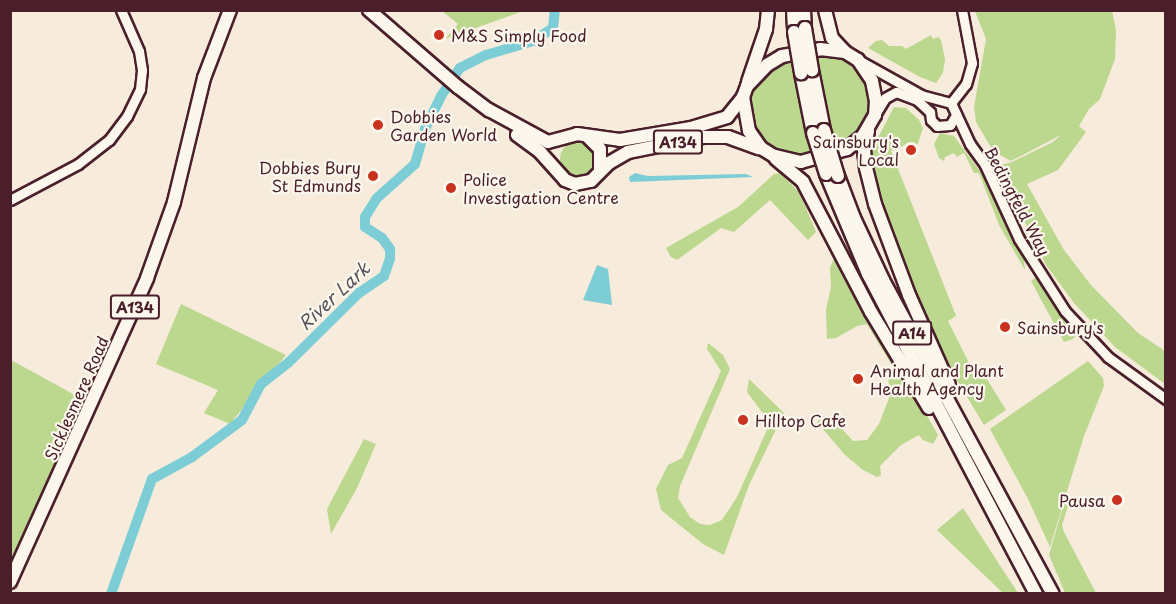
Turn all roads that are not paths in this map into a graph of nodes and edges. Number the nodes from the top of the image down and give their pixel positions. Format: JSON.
{"nodes":[{"id":1,"x":121,"y":10,"type":"edge"},
{"id":2,"x":128,"y":10,"type":"edge"},
{"id":3,"x":369,"y":10,"type":"edge"},
{"id":4,"x":377,"y":10,"type":"edge"},
{"id":5,"x":768,"y":10,"type":"edge"},
{"id":6,"x":793,"y":10,"type":"edge"},
{"id":7,"x":804,"y":10,"type":"edge"},
{"id":8,"x":825,"y":10,"type":"edge"},
{"id":9,"x":962,"y":10,"type":"edge"},
{"id":10,"x":227,"y":13,"type":"edge"},
{"id":11,"x":129,"y":25,"type":"junction"},
{"id":12,"x":800,"y":30,"type":"junction"},
{"id":13,"x":845,"y":52,"type":"junction"},
{"id":14,"x":858,"y":60,"type":"junction"},
{"id":15,"x":444,"y":73,"type":"junction"},
{"id":16,"x":745,"y":92,"type":"junction"},
{"id":17,"x":938,"y":101,"type":"junction"},
{"id":18,"x":951,"y":103,"type":"junction"},
{"id":19,"x":489,"y":110,"type":"junction"},
{"id":20,"x":930,"y":112,"type":"junction"},
{"id":21,"x":956,"y":115,"type":"junction"},
{"id":22,"x":872,"y":120,"type":"junction"},
{"id":23,"x":950,"y":125,"type":"junction"},
{"id":24,"x":586,"y":135,"type":"junction"},
{"id":25,"x":568,"y":138,"type":"junction"},
{"id":26,"x":970,"y":144,"type":"junction"},
{"id":27,"x":760,"y":148,"type":"junction"},
{"id":28,"x":774,"y":156,"type":"junction"},
{"id":29,"x":600,"y":170,"type":"junction"},
{"id":30,"x":561,"y":173,"type":"junction"},
{"id":31,"x":832,"y":175,"type":"junction"},
{"id":32,"x":10,"y":200,"type":"edge"},
{"id":33,"x":1166,"y":399,"type":"edge"},
{"id":34,"x":960,"y":452,"type":"junction"},
{"id":35,"x":996,"y":487,"type":"junction"},
{"id":36,"x":10,"y":582,"type":"edge"},
{"id":37,"x":1036,"y":594,"type":"edge"},
{"id":38,"x":1053,"y":594,"type":"edge"}],
"edges":[{"from":1,"to":11,"type":"street"},
{"from":2,"to":11,"type":"street"},
{"from":3,"to":15,"type":"highway"},
{"from":4,"to":15,"type":"highway"},
{"from":5,"to":16,"type":"highway"},
{"from":6,"to":12,"type":"highway","number":"A14"},
{"from":7,"to":12,"type":"highway","number":"A14"},
{"from":8,"to":13,"type":"highway"},
{"from":9,"to":18,"type":"street"},
{"from":10,"to":36,"type":"highway","name":"Sicklesmere Road","number":"A134"},
{"from":11,"to":32,"type":"street"},
{"from":12,"to":31,"type":"highway","number":"A14","bridge":true},
{"from":13,"to":14,"type":"highway"},
{"from":13,"to":16,"type":"highway"},
{"from":14,"to":17,"type":"street"},
{"from":14,"to":22,"type":"highway"},
{"from":15,"to":19,"type":"highway"},
{"from":16,"to":24,"type":"highway","number":"A134"},
{"from":16,"to":27,"type":"highway"},
{"from":17,"to":18,"type":"street"},
{"from":17,"to":20,"type":"street"},
{"from":18,"to":21,"type":"street"},
{"from":19,"to":25,"type":"highway"},
{"from":19,"to":30,"type":"highway"},
{"from":20,"to":22,"type":"street"},
{"from":20,"to":23,"type":"street"},
{"from":21,"to":23,"type":"street"},
{"from":21,"to":26,"type":"street","name":"Bedingfeld Way"},
{"from":22,"to":28,"type":"highway"},
{"from":22,"to":35,"type":"highway"},
{"from":23,"to":26,"type":"street","name":"Bedingfeld Way"},
{"from":24,"to":25,"type":"highway"},
{"from":24,"to":29,"type":"highway"},
{"from":25,"to":30,"type":"highway"},
{"from":26,"to":33,"type":"street","name":"Bedingfeld Way"},
{"from":27,"to":28,"type":"highway"},
{"from":27,"to":29,"type":"highway","number":"A134"},
{"from":28,"to":34,"type":"highway"},
{"from":29,"to":30,"type":"highway"},
{"from":31,"to":34,"type":"highway","number":"A14"},
{"from":31,"to":35,"type":"highway","number":"A14"},
{"from":34,"to":37,"type":"highway","number":"A14"},
{"from":35,"to":38,"type":"highway","number":"A14"}]}
